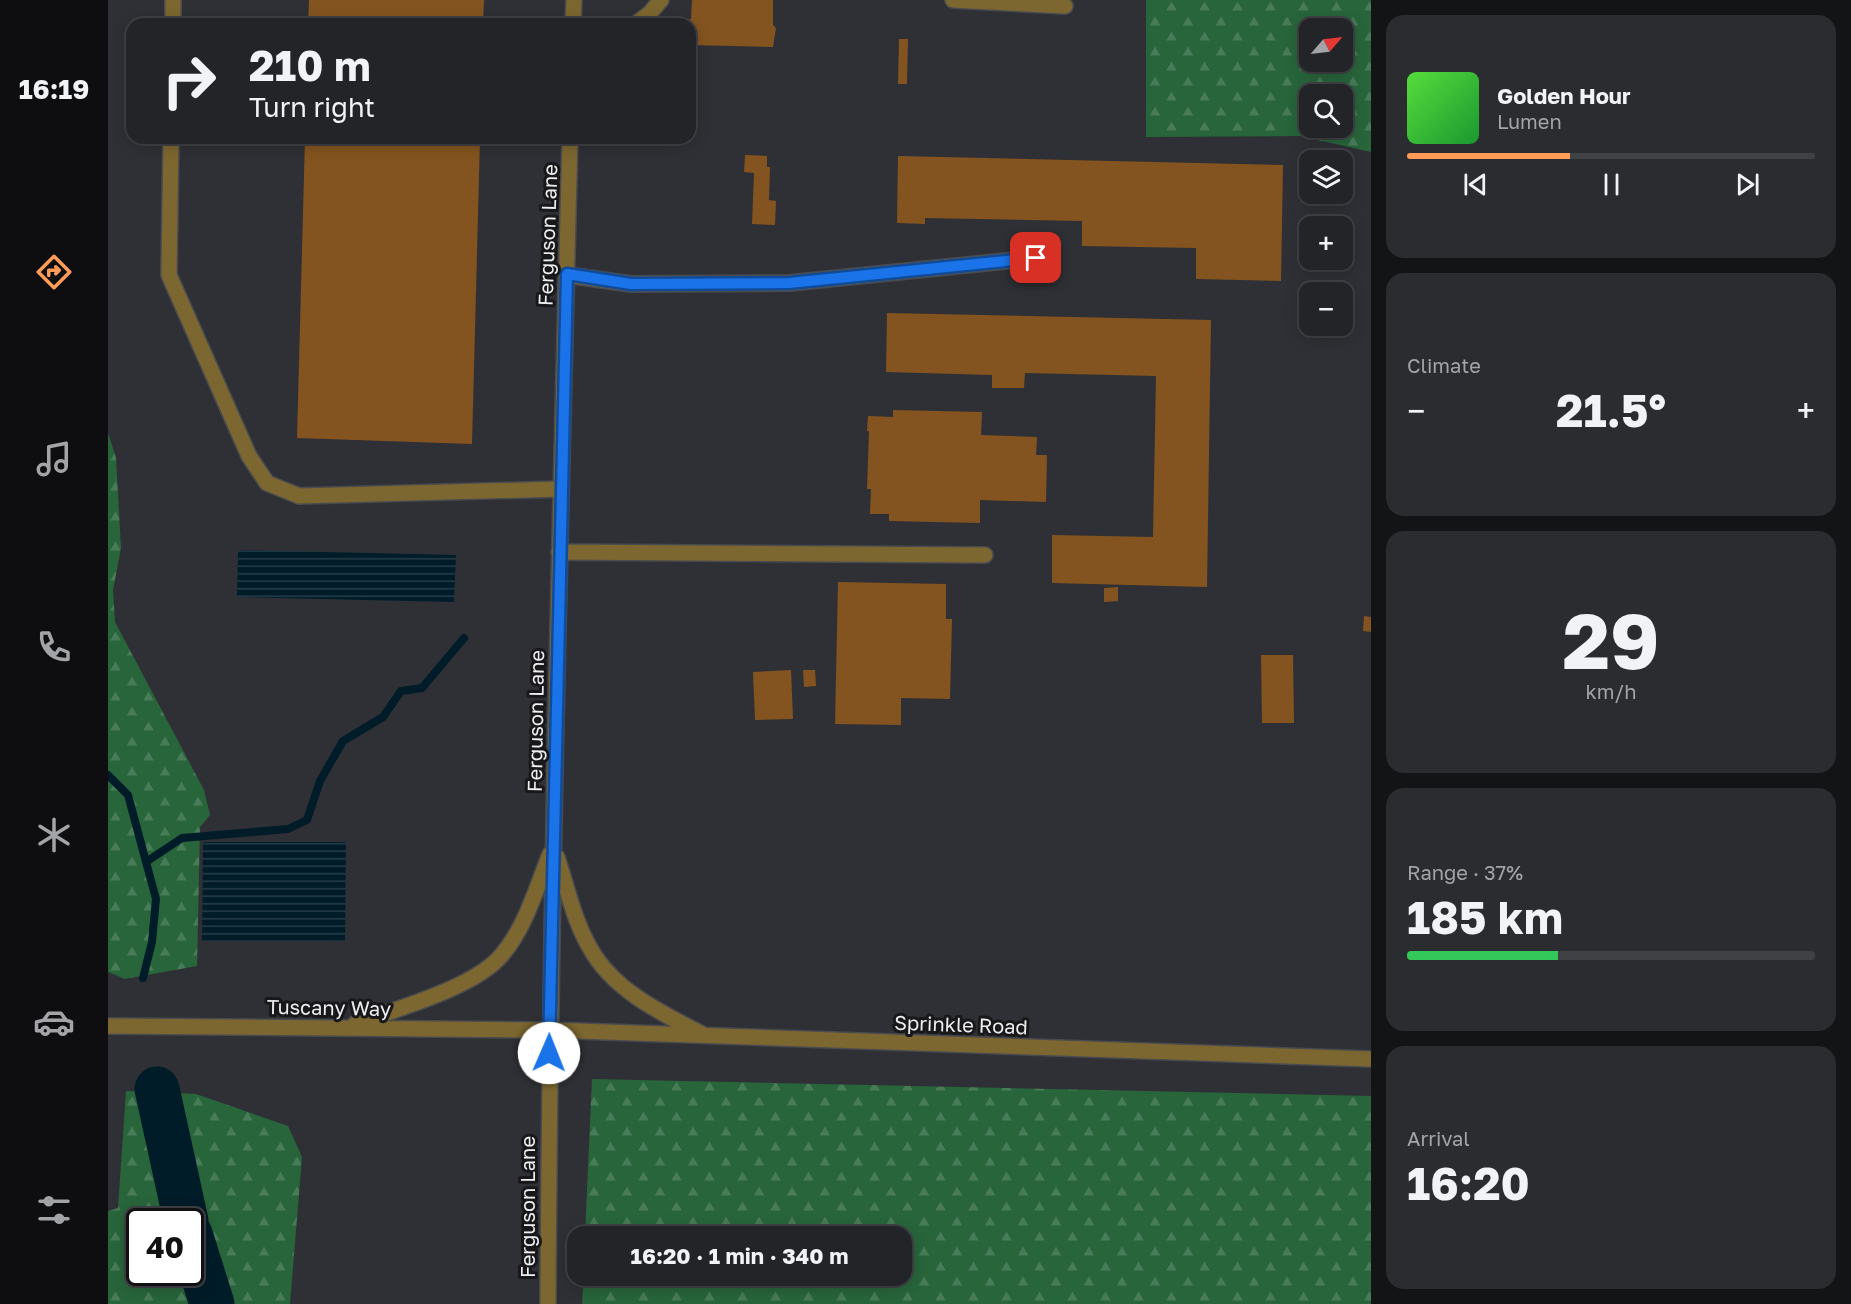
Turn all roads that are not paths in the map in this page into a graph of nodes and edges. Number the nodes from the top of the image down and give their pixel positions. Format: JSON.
{"nodes":[{"id":1,"x":173,"y":0,"type":"edge"},
{"id":2,"x":574,"y":0,"type":"edge"},
{"id":3,"x":661,"y":0,"type":"edge"},
{"id":4,"x":953,"y":0,"type":"edge"},
{"id":5,"x":1065,"y":6,"type":"dead end"},
{"id":6,"x":173,"y":18,"type":"edge"},
{"id":7,"x":573,"y":18,"type":"edge"},
{"id":8,"x":644,"y":18,"type":"edge"},
{"id":9,"x":171,"y":144,"type":"edge"},
{"id":10,"x":570,"y":144,"type":"edge"},
{"id":11,"x":1036,"y":258,"type":"dead end"},
{"id":12,"x":567,"y":274,"type":"junction"},
{"id":13,"x":561,"y":489,"type":"junction"},
{"id":14,"x":559,"y":552,"type":"junction"},
{"id":15,"x":985,"y":555,"type":"dead end"},
{"id":16,"x":553,"y":846,"type":"junction"},
{"id":17,"x":108,"y":1026,"type":"edge"},
{"id":18,"x":345,"y":1028,"type":"junction"},
{"id":19,"x":549,"y":1030,"type":"junction"},
{"id":20,"x":705,"y":1036,"type":"junction"},
{"id":21,"x":1371,"y":1059,"type":"edge"},
{"id":22,"x":548,"y":1304,"type":"edge"}],
"edges":[{"from":1,"to":6,"type":"street"},
{"from":2,"to":7,"type":"street"},
{"from":3,"to":8,"type":"street"},
{"from":4,"to":5,"type":"street"},
{"from":9,"to":13,"type":"street"},
{"from":10,"to":12,"type":"street","name":"Ferguson Lane"},
{"from":11,"to":12,"type":"street"},
{"from":12,"to":13,"type":"street","name":"Ferguson Lane"},
{"from":13,"to":14,"type":"street","name":"Ferguson Lane"},
{"from":14,"to":15,"type":"street"},
{"from":14,"to":16,"type":"street","name":"Ferguson Lane"},
{"from":16,"to":18,"type":"street"},
{"from":16,"to":19,"type":"street","name":"Ferguson Lane"},
{"from":16,"to":20,"type":"street"},
{"from":17,"to":18,"type":"street","name":"Tuscany Way"},
{"from":18,"to":19,"type":"street","name":"Tuscany Way"},
{"from":19,"to":20,"type":"street","name":"Sprinkle Road"},
{"from":19,"to":22,"type":"street","name":"Ferguson Lane"},
{"from":20,"to":21,"type":"street","name":"Sprinkle Road"}]}
